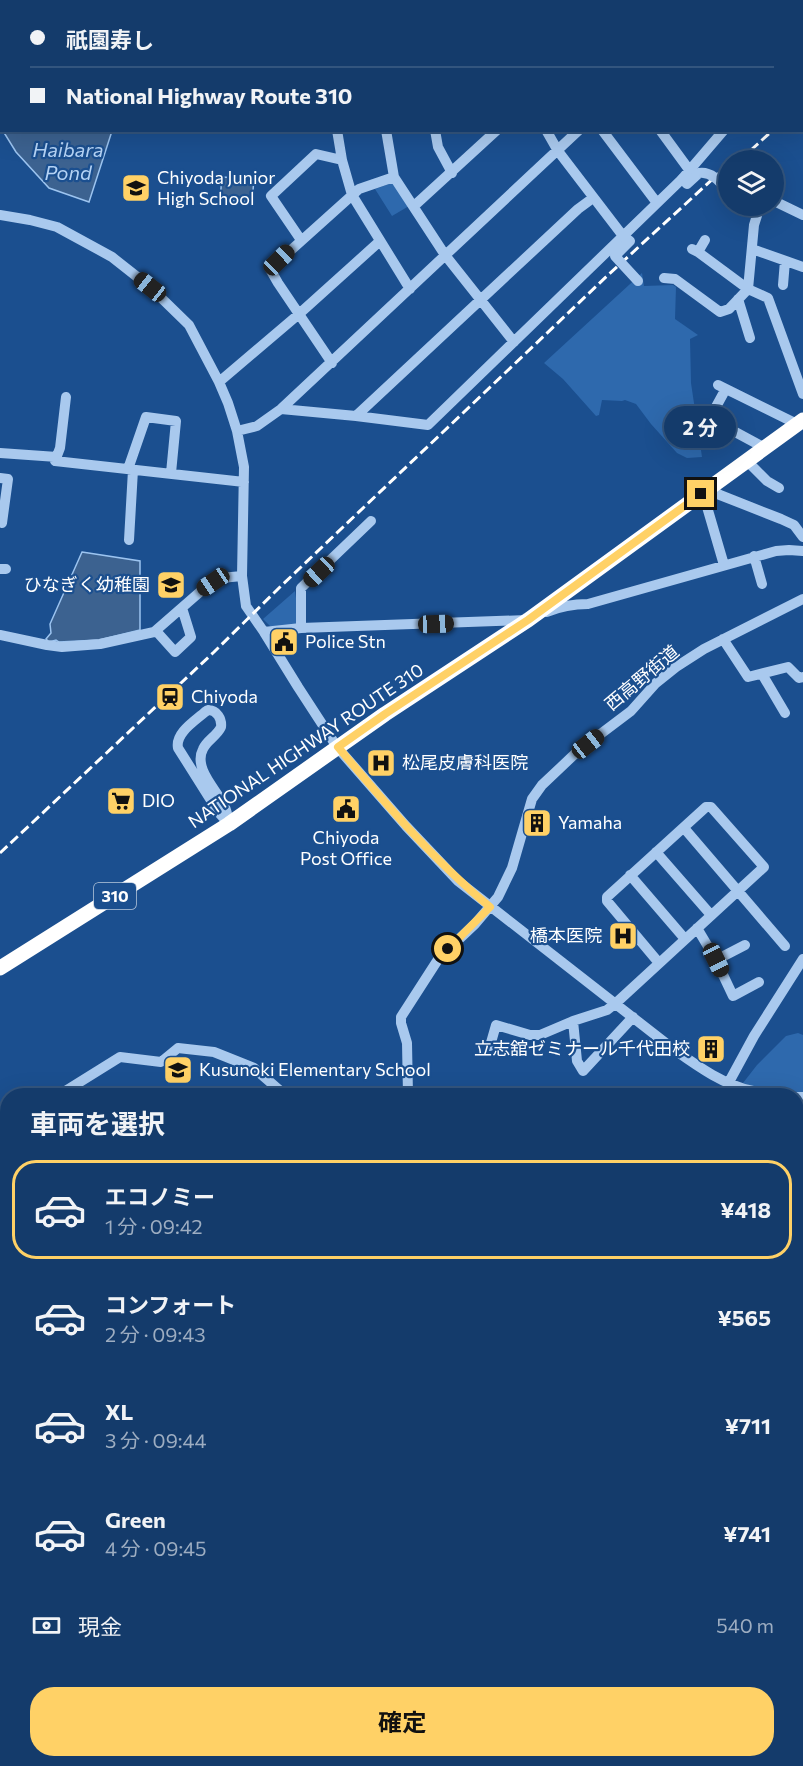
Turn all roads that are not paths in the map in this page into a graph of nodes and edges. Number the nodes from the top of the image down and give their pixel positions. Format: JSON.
{"nodes":[{"id":1,"x":337,"y":132,"type":"edge"},
{"id":2,"x":386,"y":132,"type":"edge"},
{"id":3,"x":435,"y":132,"type":"edge"},
{"id":4,"x":547,"y":132,"type":"edge"},
{"id":5,"x":577,"y":132,"type":"edge"},
{"id":6,"x":604,"y":132,"type":"edge"},
{"id":7,"x":661,"y":132,"type":"edge"},
{"id":8,"x":720,"y":132,"type":"edge"},
{"id":9,"x":485,"y":135,"type":"edge"},
{"id":10,"x":558,"y":151,"type":"junction"},
{"id":11,"x":342,"y":160,"type":"junction"},
{"id":12,"x":452,"y":173,"type":"junction"},
{"id":13,"x":686,"y":175,"type":"junction"},
{"id":14,"x":394,"y":177,"type":"junction"},
{"id":15,"x":718,"y":180,"type":"edge"},
{"id":16,"x":351,"y":195,"type":"junction"},
{"id":17,"x":593,"y":198,"type":"junction"},
{"id":18,"x":657,"y":203,"type":"junction"},
{"id":19,"x":414,"y":206,"type":"junction"},
{"id":20,"x":784,"y":206,"type":"edge"},
{"id":21,"x":0,"y":215,"type":"edge"},
{"id":22,"x":803,"y":215,"type":"edge"},
{"id":23,"x":757,"y":216,"type":"edge"},
{"id":24,"x":622,"y":236,"type":"junction"},
{"id":25,"x":301,"y":240,"type":"junction"},
{"id":26,"x":705,"y":240,"type":"dead end"},
{"id":27,"x":380,"y":241,"type":"junction"},
{"id":28,"x":752,"y":249,"type":"junction"},
{"id":29,"x":445,"y":255,"type":"junction"},
{"id":30,"x":785,"y":261,"type":"junction"},
{"id":31,"x":803,"y":267,"type":"edge"},
{"id":32,"x":664,"y":279,"type":"dead end"},
{"id":33,"x":638,"y":281,"type":"dead end"},
{"id":34,"x":783,"y":285,"type":"dead end"},
{"id":35,"x":410,"y":289,"type":"junction"},
{"id":36,"x":748,"y":289,"type":"junction"},
{"id":37,"x":480,"y":299,"type":"junction"},
{"id":38,"x":738,"y":299,"type":"junction"},
{"id":39,"x":299,"y":314,"type":"junction"},
{"id":40,"x":750,"y":338,"type":"dead end"},
{"id":41,"x":514,"y":342,"type":"junction"},
{"id":42,"x":332,"y":363,"type":"junction"},
{"id":43,"x":219,"y":382,"type":"junction"},
{"id":44,"x":803,"y":394,"type":"edge"},
{"id":45,"x":66,"y":397,"type":"dead end"},
{"id":46,"x":281,"y":409,"type":"junction"},
{"id":47,"x":356,"y":416,"type":"junction"},
{"id":48,"x":800,"y":422,"type":"edge"},
{"id":49,"x":237,"y":431,"type":"junction"},
{"id":50,"x":765,"y":448,"type":"junction"},
{"id":51,"x":0,"y":453,"type":"edge"},
{"id":52,"x":57,"y":457,"type":"junction"},
{"id":53,"x":747,"y":461,"type":"junction"},
{"id":54,"x":131,"y":469,"type":"junction"},
{"id":55,"x":171,"y":473,"type":"junction"},
{"id":56,"x":0,"y":478,"type":"edge"},
{"id":57,"x":244,"y":482,"type":"junction"},
{"id":58,"x":779,"y":488,"type":"dead end"},
{"id":59,"x":705,"y":491,"type":"junction"},
{"id":60,"x":371,"y":521,"type":"dead end"},
{"id":61,"x":2,"y":523,"type":"dead end"},
{"id":62,"x":799,"y":523,"type":"edge"},
{"id":63,"x":803,"y":537,"type":"edge"},
{"id":64,"x":129,"y":540,"type":"dead end"},
{"id":65,"x":803,"y":551,"type":"edge"},
{"id":66,"x":754,"y":556,"type":"junction"},
{"id":67,"x":724,"y":565,"type":"junction"},
{"id":68,"x":242,"y":576,"type":"junction"},
{"id":69,"x":762,"y":584,"type":"dead end"},
{"id":70,"x":803,"y":599,"type":"edge"},
{"id":71,"x":182,"y":608,"type":"junction"},
{"id":72,"x":528,"y":620,"type":"junction"},
{"id":73,"x":301,"y":628,"type":"junction"},
{"id":74,"x":157,"y":632,"type":"junction"},
{"id":75,"x":264,"y":632,"type":"junction"},
{"id":76,"x":0,"y":634,"type":"edge"},
{"id":77,"x":723,"y":639,"type":"junction"},
{"id":78,"x":762,"y":674,"type":"junction"},
{"id":79,"x":803,"y":677,"type":"edge"},
{"id":80,"x":785,"y":713,"type":"dead end"},
{"id":81,"x":338,"y":747,"type":"junction"},
{"id":82,"x":229,"y":824,"type":"junction"},
{"id":83,"x":684,"y":828,"type":"junction"},
{"id":84,"x":656,"y":852,"type":"junction"},
{"id":85,"x":630,"y":875,"type":"junction"},
{"id":86,"x":738,"y":891,"type":"junction"},
{"id":87,"x":490,"y":907,"type":"junction"},
{"id":88,"x":711,"y":915,"type":"junction"},
{"id":89,"x":697,"y":928,"type":"junction"},
{"id":90,"x":685,"y":939,"type":"junction"},
{"id":91,"x":745,"y":945,"type":"dead end"},
{"id":92,"x":785,"y":946,"type":"dead end"},
{"id":93,"x":803,"y":958,"type":"edge"},
{"id":94,"x":716,"y":960,"type":"junction"},
{"id":95,"x":659,"y":963,"type":"junction"},
{"id":96,"x":0,"y":968,"type":"edge"},
{"id":97,"x":759,"y":982,"type":"dead end"},
{"id":98,"x":615,"y":1003,"type":"junction"},
{"id":99,"x":633,"y":1017,"type":"junction"},
{"id":100,"x":573,"y":1021,"type":"junction"},
{"id":101,"x":490,"y":1046,"type":"dead end"},
{"id":102,"x":729,"y":1082,"type":"junction"},
{"id":103,"x":69,"y":1088,"type":"edge"},
{"id":104,"x":277,"y":1088,"type":"edge"},
{"id":105,"x":408,"y":1088,"type":"edge"},
{"id":106,"x":728,"y":1088,"type":"edge"},
{"id":107,"x":744,"y":1088,"type":"edge"}],
"edges":[{"from":1,"to":11,"type":"street"},
{"from":2,"to":14,"type":"street"},
{"from":3,"to":12,"type":"street"},
{"from":4,"to":10,"type":"street"},
{"from":5,"to":10,"type":"street"},
{"from":6,"to":18,"type":"street"},
{"from":7,"to":13,"type":"street"},
{"from":8,"to":13,"type":"street"},
{"from":9,"to":12,"type":"street"},
{"from":10,"to":17,"type":"street"},
{"from":10,"to":29,"type":"street"},
{"from":11,"to":16,"type":"street"},
{"from":11,"to":25,"type":"street"},
{"from":12,"to":19,"type":"street"},
{"from":13,"to":15,"type":"street","bridge":true},
{"from":13,"to":18,"type":"street"},
{"from":14,"to":16,"type":"street"},
{"from":14,"to":19,"type":"street"},
{"from":16,"to":25,"type":"street"},
{"from":16,"to":27,"type":"street"},
{"from":17,"to":24,"type":"street"},
{"from":17,"to":37,"type":"street"},
{"from":18,"to":24,"type":"street"},
{"from":19,"to":29,"type":"street"},
{"from":20,"to":22,"type":"street"},
{"from":21,"to":43,"type":"street"},
{"from":23,"to":28,"type":"street"},
{"from":24,"to":33,"type":"street","bridge":true},
{"from":24,"to":41,"type":"street"},
{"from":25,"to":39,"type":"street"},
{"from":26,"to":36,"type":"street"},
{"from":27,"to":35,"type":"street"},
{"from":27,"to":39,"type":"street"},
{"from":28,"to":30,"type":"street"},
{"from":28,"to":36,"type":"street"},
{"from":29,"to":35,"type":"street"},
{"from":29,"to":37,"type":"street"},
{"from":30,"to":31,"type":"street"},
{"from":30,"to":34,"type":"street"},
{"from":32,"to":38,"type":"street"},
{"from":35,"to":42,"type":"street"},
{"from":36,"to":38,"type":"street"},
{"from":36,"to":44,"type":"street"},
{"from":37,"to":41,"type":"street"},
{"from":37,"to":47,"type":"street"},
{"from":38,"to":40,"type":"street"},
{"from":39,"to":42,"type":"street"},
{"from":39,"to":43,"type":"street"},
{"from":41,"to":47,"type":"street"},
{"from":42,"to":46,"type":"street"},
{"from":43,"to":49,"type":"street"},
{"from":45,"to":52,"type":"street"},
{"from":46,"to":47,"type":"street"},
{"from":46,"to":49,"type":"street"},
{"from":48,"to":50,"type":"highway","name":"NATIONAL HIGHWAY ROUTE 310","number":"310"},
{"from":48,"to":50,"type":"street"},
{"from":49,"to":57,"type":"street"},
{"from":50,"to":53,"type":"highway","name":"NATIONAL HIGHWAY ROUTE 310","number":"310"},
{"from":51,"to":52,"type":"street"},
{"from":52,"to":54,"type":"street"},
{"from":53,"to":58,"type":"street"},
{"from":53,"to":59,"type":"highway","name":"NATIONAL HIGHWAY ROUTE 310","number":"310"},
{"from":54,"to":55,"type":"street"},
{"from":54,"to":55,"type":"street"},
{"from":54,"to":64,"type":"street"},
{"from":55,"to":57,"type":"street"},
{"from":56,"to":61,"type":"street"},
{"from":57,"to":68,"type":"street"},
{"from":59,"to":62,"type":"street"},
{"from":59,"to":67,"type":"street"},
{"from":59,"to":72,"type":"highway","name":"NATIONAL HIGHWAY ROUTE 310","number":"310"},
{"from":60,"to":73,"type":"street"},
{"from":62,"to":63,"type":"street"},
{"from":65,"to":66,"type":"street"},
{"from":66,"to":67,"type":"street"},
{"from":66,"to":69,"type":"street"},
{"from":67,"to":72,"type":"street"},
{"from":68,"to":71,"type":"street"},
{"from":68,"to":75,"type":"street"},
{"from":70,"to":77,"type":"street","name":"西高野街道"},
{"from":71,"to":74,"type":"street"},
{"from":71,"to":74,"type":"street"},
{"from":72,"to":73,"type":"street"},
{"from":72,"to":81,"type":"highway","name":"NATIONAL HIGHWAY ROUTE 310","number":"310"},
{"from":73,"to":75,"type":"street"},
{"from":74,"to":76,"type":"street"},
{"from":75,"to":81,"type":"street"},
{"from":77,"to":78,"type":"street"},
{"from":77,"to":87,"type":"street","name":"西高野街道"},
{"from":78,"to":79,"type":"street"},
{"from":78,"to":80,"type":"street"},
{"from":81,"to":82,"type":"highway","name":"NATIONAL HIGHWAY ROUTE 310","number":"310"},
{"from":81,"to":87,"type":"street"},
{"from":82,"to":82,"type":"street"},
{"from":82,"to":96,"type":"highway","name":"NATIONAL HIGHWAY ROUTE 310","number":"310"},
{"from":83,"to":84,"type":"street"},
{"from":83,"to":86,"type":"street"},
{"from":83,"to":86,"type":"street"},
{"from":84,"to":85,"type":"street"},
{"from":84,"to":88,"type":"street"},
{"from":85,"to":90,"type":"street"},
{"from":85,"to":95,"type":"street"},
{"from":86,"to":88,"type":"street"},
{"from":86,"to":92,"type":"street"},
{"from":87,"to":98,"type":"street"},
{"from":87,"to":105,"type":"street","name":"西高野街道"},
{"from":88,"to":89,"type":"street"},
{"from":89,"to":90,"type":"street"},
{"from":89,"to":94,"type":"street"},
{"from":90,"to":95,"type":"street"},
{"from":91,"to":94,"type":"street"},
{"from":93,"to":102,"type":"street"},
{"from":94,"to":97,"type":"street"},
{"from":95,"to":98,"type":"street"},
{"from":98,"to":99,"type":"street"},
{"from":98,"to":100,"type":"street"},
{"from":99,"to":100,"type":"street"},
{"from":99,"to":102,"type":"street"},
{"from":100,"to":101,"type":"street"},
{"from":102,"to":106,"type":"street"},
{"from":102,"to":107,"type":"street"},
{"from":103,"to":104,"type":"street"}]}
